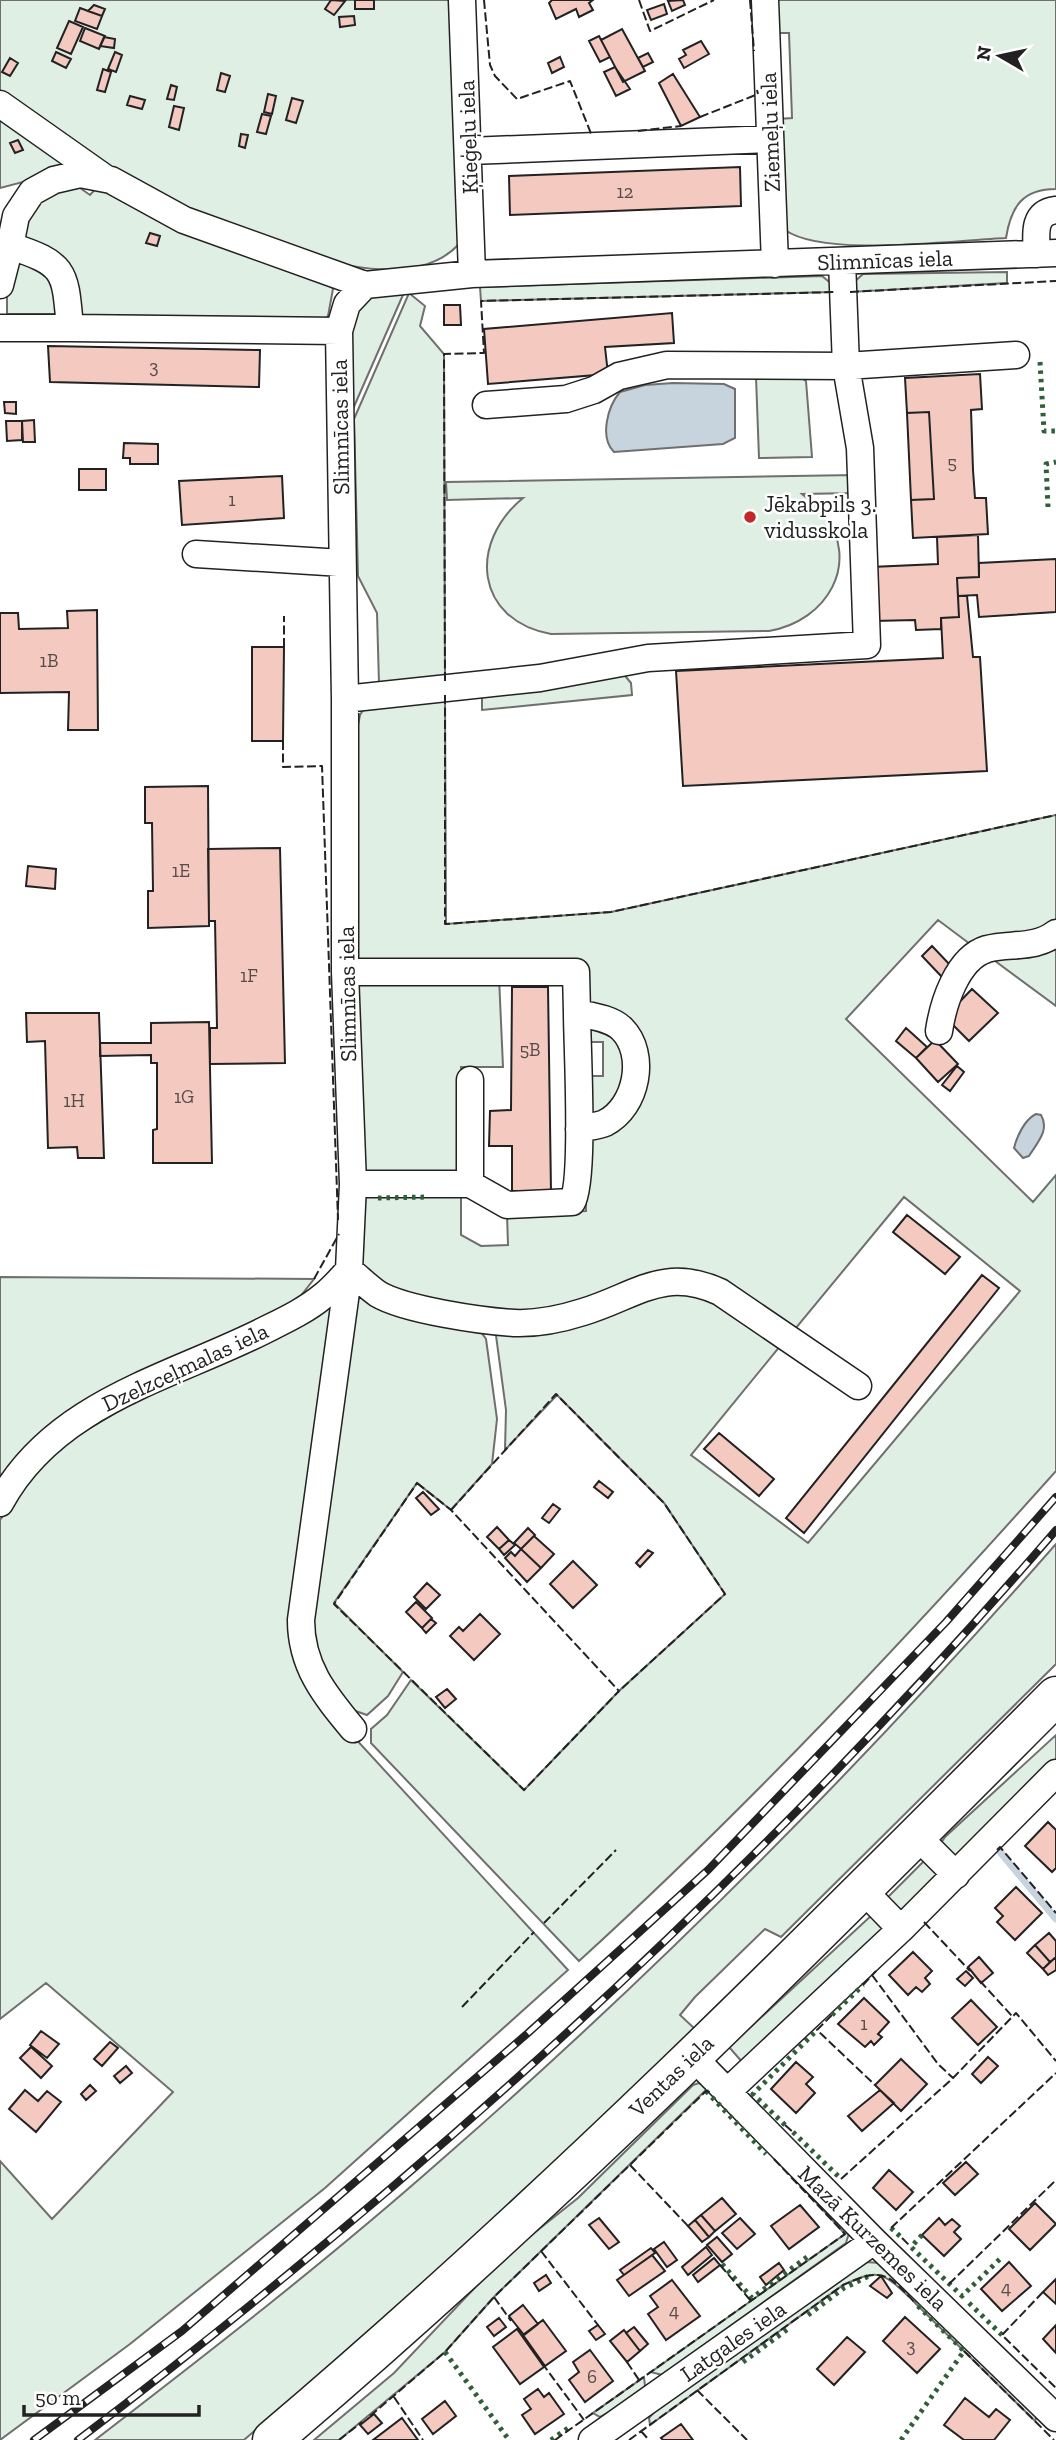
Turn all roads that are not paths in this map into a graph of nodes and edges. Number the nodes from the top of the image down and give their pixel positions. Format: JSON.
{"nodes":[{"id":1,"x":462,"y":0,"type":"edge"},
{"id":2,"x":765,"y":0,"type":"edge"},
{"id":3,"x":0,"y":104,"type":"edge"},
{"id":4,"x":770,"y":139,"type":"junction"},
{"id":5,"x":469,"y":151,"type":"junction"},
{"id":6,"x":106,"y":179,"type":"junction"},
{"id":7,"x":1056,"y":210,"type":"edge"},
{"id":8,"x":10,"y":246,"type":"junction"},
{"id":9,"x":1046,"y":253,"type":"edge"},
{"id":10,"x":842,"y":261,"type":"junction"},
{"id":11,"x":775,"y":264,"type":"junction"},
{"id":12,"x":472,"y":274,"type":"junction"},
{"id":13,"x":0,"y":285,"type":"edge"},
{"id":14,"x":365,"y":285,"type":"junction"},
{"id":15,"x":0,"y":328,"type":"edge"},
{"id":16,"x":70,"y":328,"type":"junction"},
{"id":17,"x":339,"y":331,"type":"junction"},
{"id":18,"x":1016,"y":355,"type":"dead end"},
{"id":19,"x":846,"y":366,"type":"junction"},
{"id":20,"x":486,"y":405,"type":"dead end"},
{"id":21,"x":196,"y":554,"type":"dead end"},
{"id":22,"x":342,"y":563,"type":"junction"},
{"id":23,"x":345,"y":699,"type":"junction"},
{"id":24,"x":1056,"y":933,"type":"edge"},
{"id":25,"x":345,"y":972,"type":"junction"},
{"id":26,"x":576,"y":1013,"type":"junction"},
{"id":27,"x":939,"y":1031,"type":"dead end"},
{"id":28,"x":470,"y":1080,"type":"dead end"},
{"id":29,"x":579,"y":1129,"type":"junction"},
{"id":30,"x":353,"y":1184,"type":"junction"},
{"id":31,"x":470,"y":1184,"type":"junction"},
{"id":32,"x":349,"y":1270,"type":"junction"},
{"id":33,"x":858,"y":1386,"type":"dead end"},
{"id":34,"x":0,"y":1503,"type":"edge"},
{"id":35,"x":1056,"y":1696,"type":"edge"},
{"id":36,"x":353,"y":1729,"type":"dead end"},
{"id":37,"x":1056,"y":1773,"type":"edge"},
{"id":38,"x":917,"y":1836,"type":"junction"},
{"id":39,"x":956,"y":1875,"type":"junction"},
{"id":40,"x":863,"y":1890,"type":"junction"},
{"id":41,"x":901,"y":1929,"type":"junction"},
{"id":42,"x":692,"y":2056,"type":"junction"},
{"id":43,"x":727,"y":2091,"type":"junction"},
{"id":44,"x":874,"y":2241,"type":"junction"},
{"id":45,"x":1056,"y":2418,"type":"edge"},
{"id":46,"x":272,"y":2440,"type":"edge"},
{"id":47,"x":592,"y":2440,"type":"edge"}],
"edges":[{"from":1,"to":5,"type":"street","name":"Ķieģeļu iela"},
{"from":2,"to":4,"type":"street","name":"Ziemeļu iela"},
{"from":3,"to":6,"type":"street"},
{"from":4,"to":5,"type":"street"},
{"from":4,"to":11,"type":"street","name":"Ziemeļu iela"},
{"from":5,"to":12,"type":"street","name":"Ķieģeļu iela"},
{"from":6,"to":8,"type":"street"},
{"from":6,"to":14,"type":"street"},
{"from":7,"to":9,"type":"street"},
{"from":8,"to":13,"type":"street"},
{"from":8,"to":16,"type":"street"},
{"from":9,"to":10,"type":"street","name":"Slimnīcas iela"},
{"from":10,"to":11,"type":"street","name":"Slimnīcas iela"},
{"from":10,"to":19,"type":"street"},
{"from":11,"to":12,"type":"street","name":"Slimnīcas iela"},
{"from":12,"to":14,"type":"street","name":"Slimnīcas iela"},
{"from":14,"to":17,"type":"street","name":"Slimnīcas iela"},
{"from":15,"to":16,"type":"street"},
{"from":16,"to":17,"type":"street"},
{"from":17,"to":22,"type":"street","name":"Slimnīcas iela"},
{"from":18,"to":19,"type":"street"},
{"from":19,"to":20,"type":"street"},
{"from":19,"to":23,"type":"street"},
{"from":21,"to":22,"type":"street"},
{"from":22,"to":23,"type":"street","name":"Slimnīcas iela"},
{"from":23,"to":25,"type":"street","name":"Slimnīcas iela"},
{"from":24,"to":27,"type":"street"},
{"from":25,"to":26,"type":"street"},
{"from":25,"to":30,"type":"street","name":"Slimnīcas iela"},
{"from":26,"to":29,"type":"street"},
{"from":26,"to":29,"type":"street"},
{"from":28,"to":31,"type":"street"},
{"from":29,"to":31,"type":"street"},
{"from":30,"to":31,"type":"street"},
{"from":30,"to":32,"type":"street","name":"Slimnīcas iela"},
{"from":32,"to":33,"type":"street"},
{"from":32,"to":34,"type":"street","name":"Dzelzceļmalas iela"},
{"from":32,"to":36,"type":"street","name":"Slimnīcas iela"},
{"from":35,"to":38,"type":"highway","name":"Ventas iela"},
{"from":37,"to":39,"type":"street"},
{"from":38,"to":39,"type":"street"},
{"from":38,"to":40,"type":"highway","name":"Ventas iela"},
{"from":39,"to":41,"type":"street"},
{"from":40,"to":41,"type":"street"},
{"from":40,"to":42,"type":"highway","name":"Ventas iela"},
{"from":41,"to":43,"type":"street"},
{"from":42,"to":43,"type":"street","name":"Mazā Kurzemes iela"},
{"from":42,"to":46,"type":"highway","name":"Ventas iela"},
{"from":43,"to":44,"type":"street","name":"Mazā Kurzemes iela"},
{"from":44,"to":45,"type":"street","name":"Mazā Kurzemes iela"},
{"from":44,"to":47,"type":"street","name":"Latgales iela"}]}
